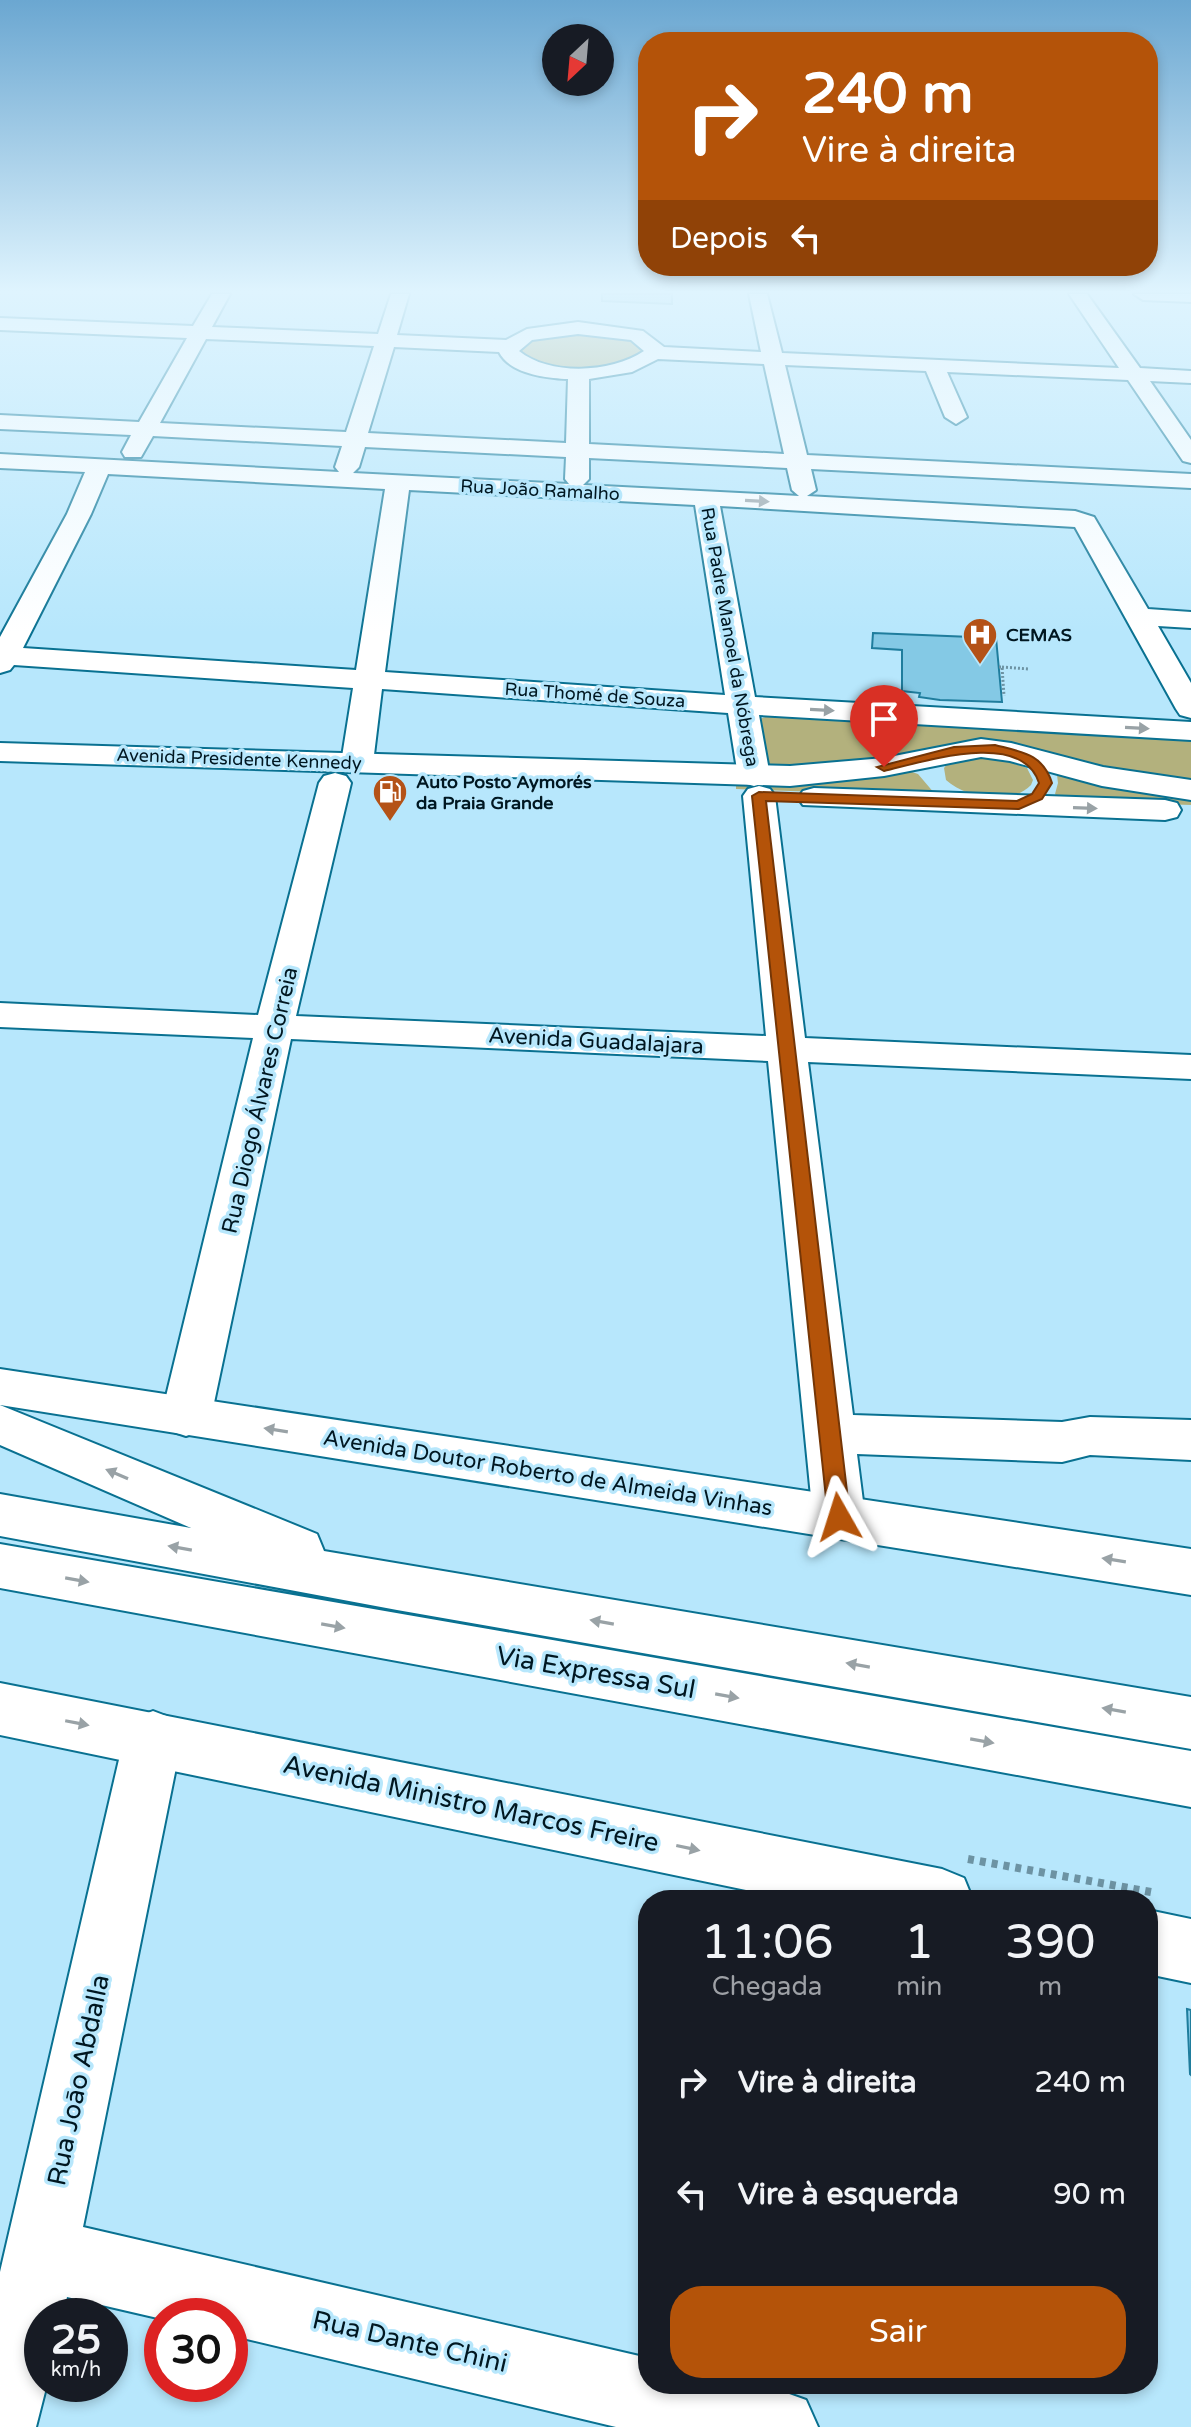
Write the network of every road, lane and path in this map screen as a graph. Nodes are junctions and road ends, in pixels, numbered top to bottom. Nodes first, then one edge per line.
1 (158, 407) edge
2 (365, 407) edge
3 (578, 407) edge
4 (785, 407) edge
5 (952, 407) edge
6 (1157, 407) edge
7 (956, 417) dead end
8 (0, 422) edge
9 (146, 429) junction
10 (355, 440) junction
11 (577, 451) junction
12 (1191, 456) edge
13 (0, 461) edge
14 (797, 461) junction
15 (111, 467) junction
16 (343, 479) junction
17 (1191, 481) edge
18 (398, 482) junction
19 (576, 492) junction
20 (706, 498) junction
21 (807, 503) junction
22 (1139, 617) junction
23 (1191, 620) edge
24 (1, 658) edge
25 (1002, 667) dead end
26 (1029, 669) dead end
27 (369, 680) junction
28 (744, 705) junction
29 (1191, 709) edge
30 (1191, 731) edge
31 (0, 752) edge
32 (939, 755) junction
33 (1028, 757) junction
34 (0, 771) edge
35 (346, 773) junction
36 (757, 786) junction
37 (1191, 790) edge
38 (973, 804) junction
39 (1019, 805) junction
40 (1191, 811) edge
41 (0, 1015) edge
42 (275, 1025) junction
43 (787, 1048) junction
44 (1191, 1067) edge
45 (0, 1387) edge
46 (186, 1417) junction
47 (0, 1424) edge
48 (830, 1434) junction
49 (1191, 1440) edge
50 (0, 1515) edge
51 (839, 1517) junction
52 (0, 1566) edge
53 (1191, 1572) edge
54 (397, 1587) junction
55 (0, 1709) edge
56 (1191, 1723) edge
57 (153, 1738) junction
58 (1191, 1779) edge
59 (893, 1890) edge
60 (1158, 1944) edge
61 (1191, 1951) edge
62 (41, 2254) junction
63 (638, 2394) edge
64 (638, 2394) edge
65 (0, 2420) edge
66 (779, 2427) edge

1 - 9 main road
2 - 10 main road
3 - 11 main road
4 - 14 main road
5 - 7 main road
6 - 12 main road
8 - 9 main road
9 - 10 main road
9 - 15 main road
10 - 11 main road
10 - 16 main road
11 - 14 main road
11 - 19 main road
13 - 15 main road, Rua João Ramalho
14 - 17 main road
14 - 21 main road
15 - 16 main road, Rua João Ramalho
15 - 24 main road
16 - 18 main road, Rua João Ramalho
18 - 19 main road, Rua João Ramalho
18 - 27 main road, Rua Diogo Álvares Correia
19 - 20 main road, Rua João Ramalho
20 -> 21 main road, Rua João Ramalho
20 - 28 main road, Rua Padre Manoel da Nóbrega
21 - 22 main road, Rua João Ramalho
22 - 23 main road
22 - 29 main road
24 - 27 main road, Rua Thomé de Souza
25 - 26 path
27 - 28 main road, Rua Thomé de Souza
27 - 35 main road, Rua Diogo Álvares Correia
28 -> 30 main road, Rua Thomé de Souza
28 - 36 main road, Rua Padre Manoel da Nóbrega
31 - 35 main road, Avenida Presidente Kennedy
32 - 33 main road, Avenida Presidente Kennedy
32 - 36 main road, Avenida Presidente Kennedy
32 - 38 main road
33 - 37 main road, Avenida Presidente Kennedy
33 - 39 main road
34 - 35 main road, Avenida Presidente Kennedy
35 - 36 main road, Avenida Presidente Kennedy
35 - 42 main road, Rua Diogo Álvares Correia
36 - 38 main road, Avenida Presidente Kennedy
36 - 43 main road, Rua Padre Manoel da Nóbrega
38 - 39 main road, Avenida Presidente Kennedy
39 -> 40 main road, Avenida Presidente Kennedy
41 - 42 main road, Avenida Guadalajara
42 - 43 main road, Avenida Guadalajara
42 - 46 main road, Rua Diogo Álvares Correia
43 - 44 main road, Avenida Guadalajara
43 - 48 main road, Rua Padre Manoel da Nóbrega
45 - 46 main road, Avenida Doutor Roberto de Almeida Vinhas
51 -> 46 main road, Avenida Doutor Roberto de Almeida Vinhas
54 -> 47 main road
48 - 49 main road
48 - 51 main road, Rua Padre Manoel da Nóbrega
54 -> 50 main road
53 -> 51 main road, Avenida Doutor Roberto de Almeida Vinhas
52 -> 58 main road, Via Expressa Sul
56 -> 54 main road
55 -> 57 main road, Avenida Ministro Marcos Freire
57 -> 59 main road, Avenida Ministro Marcos Freire
57 - 62 main road, Rua Joāo Abdalla
60 - 61 main road
62 - 64 main road, Rua Dante Chini
62 - 65 main road, Rua Joāo Abdalla
63 - 66 main road, Rua Dante Chini

